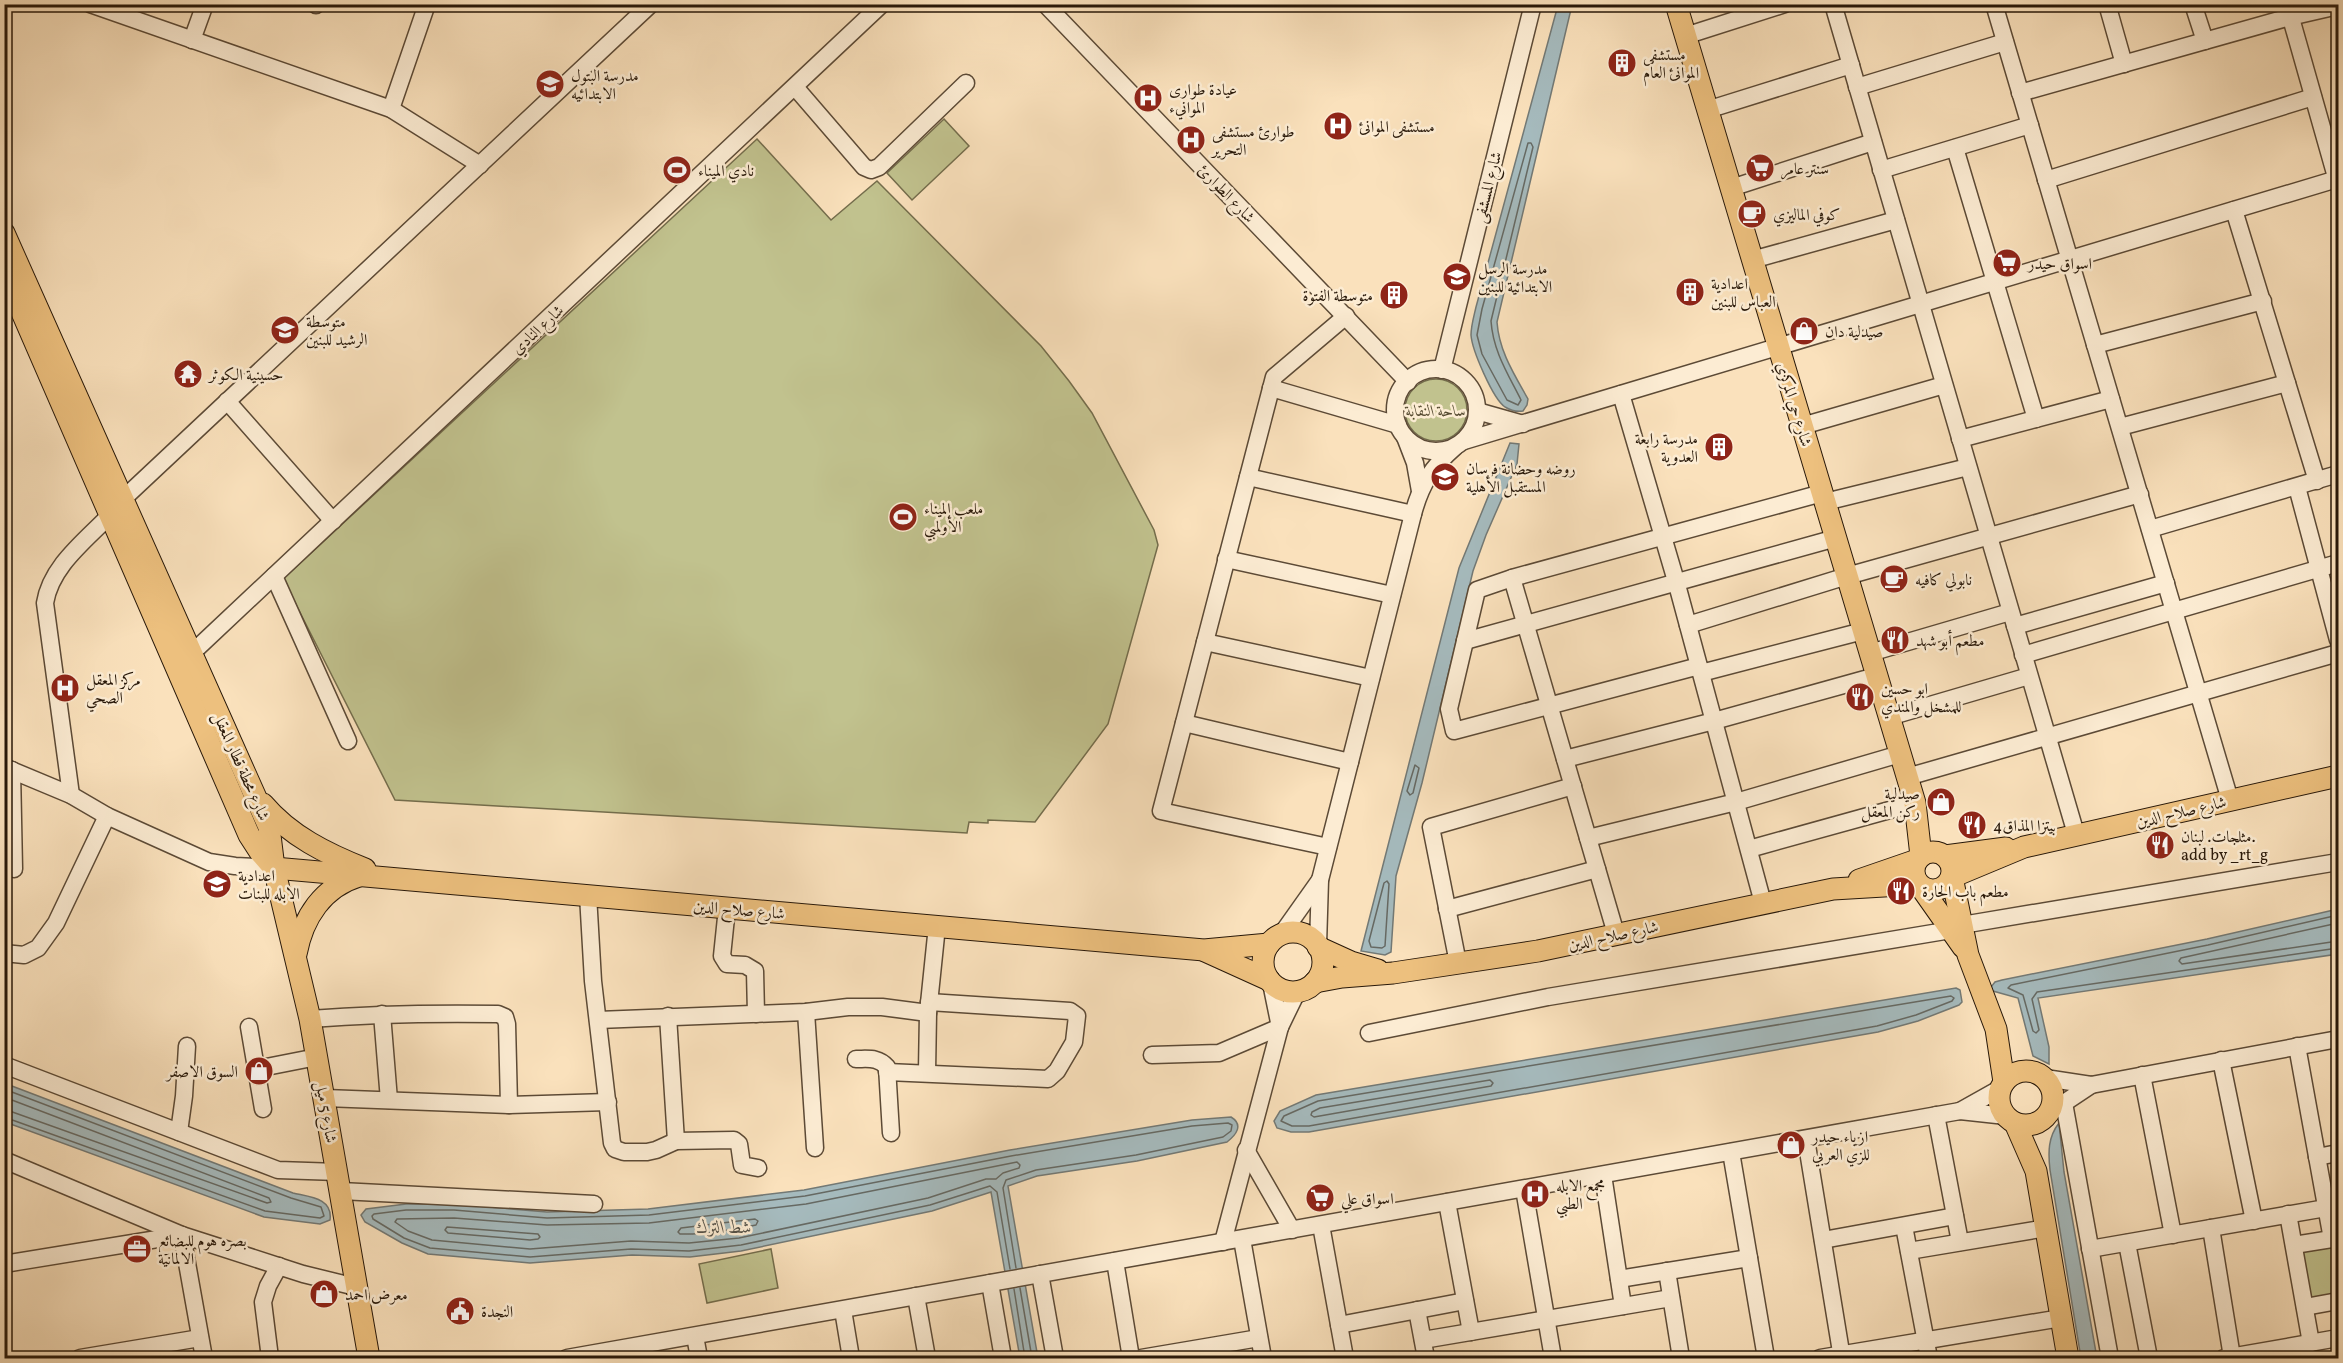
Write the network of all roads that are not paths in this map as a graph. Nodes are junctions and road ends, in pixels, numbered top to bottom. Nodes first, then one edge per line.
1 (205, 4) edge
2 (427, 4) edge
3 (651, 4) edge
4 (882, 4) edge
5 (1045, 4) edge
6 (1533, 4) edge
7 (1676, 4) edge
8 (1785, 4) edge
9 (1833, 4) edge
10 (1994, 4) edge
11 (2107, 4) edge
12 (2193, 4) edge
13 (96, 6) edge
14 (2338, 6) edge
15 (1757, 9) edge
16 (2289, 11) edge
17 (1685, 36) junction
18 (192, 40) junction
19 (2205, 41) junction
20 (2005, 42) junction
21 (2124, 64) junction
22 (1851, 65) junction
23 (966, 83) dead end
24 (795, 87) junction
25 (1857, 87) junction
26 (2020, 93) junction
27 (2313, 97) junction
28 (391, 109) junction
29 (1707, 110) junction
30 (2030, 125) junction
31 (1873, 142) junction
32 (1955, 148) junction
33 (480, 165) junction
34 (1881, 171) junction
35 (2046, 180) junction
36 (2338, 181) edge
37 (1731, 188) junction
38 (2234, 210) junction
39 (1896, 220) junction
40 (4, 233) edge
41 (2070, 259) junction
42 (1752, 260) junction
43 (4, 271) edge
44 (1995, 282) junction
45 (2263, 301) junction
46 (1920, 304) junction
47 (1346, 316) junction
48 (2095, 345) junction
49 (1778, 347) junction
50 (1442, 370) junction
51 (1408, 382) junction
52 (2287, 383) junction
53 (1944, 385) junction
54 (1271, 388) junction
55 (1621, 394) junction
56 (2111, 399) junction
57 (227, 401) junction
58 (1477, 411) junction
59 (2036, 419) junction
60 (1524, 424) junction
61 (1802, 426) junction
62 (2120, 428) junction
63 (1402, 431) junction
64 (1960, 439) junction
65 (1459, 444) junction
66 (1968, 467) junction
67 (2338, 474) edge
68 (1248, 477) junction
69 (2317, 481) junction
70 (2297, 487) junction
71 (1420, 491) junction
72 (2140, 494) junction
73 (1823, 497) junction
74 (116, 507) junction
75 (1413, 514) junction
76 (333, 521) junction
77 (2150, 529) junction
78 (1663, 537) junction
79 (1989, 537) junction
80 (1836, 538) junction
81 (1226, 559) junction
82 (2338, 562) edge
83 (2319, 568) junction
84 (274, 576) junction
85 (1847, 576) junction
86 (1512, 578) junction
87 (1676, 581) junction
88 (2166, 583) junction
89 (1392, 595) junction
90 (2175, 611) junction
91 (2013, 619) junction
92 (1525, 623) junction
93 (1688, 625) junction
94 (1863, 631) junction
95 (2338, 640) edge
96 (1465, 641) junction
97 (1205, 642) junction
98 (192, 653) junction
99 (1870, 653) junction
100 (2338, 653) edge
101 (2023, 655) junction
102 (1700, 669) junction
103 (1876, 676) junction
104 (2029, 676) junction
105 (1371, 678) junction
106 (2199, 693) junction
107 (1549, 705) junction
108 (1889, 717) junction
109 (1714, 721) junction
110 (1184, 723) junction
111 (2047, 736) junction
112 (348, 741) dead end
113 (1900, 754) junction
114 (1565, 759) junction
115 (1350, 762) junction
116 (8, 769) edge
117 (2338, 776) edge
118 (1907, 777) junction
119 (1573, 786) junction
120 (71, 795) junction
121 (255, 795) junction
122 (2230, 800) junction
123 (1736, 802) junction
124 (1919, 814) junction
125 (107, 816) junction
126 (2076, 834) junction
127 (1588, 838) junction
128 (1328, 847) junction
129 (1749, 849) junction
130 (1930, 856) junction
131 (1975, 858) junction
132 (2338, 862) edge
133 (273, 868) junction
134 (1597, 869) junction
135 (14, 870) dead end
136 (362, 875) junction
137 (388, 877) junction
138 (1952, 877) junction
139 (1320, 880) junction
140 (1877, 880) junction
141 (1919, 885) junction
142 (588, 895) junction
143 (1763, 903) junction
144 (727, 908) junction
145 (1447, 909) junction
146 (1955, 925) junction
147 (937, 926) junction
148 (1616, 934) junction
149 (1275, 939) junction
150 (1318, 946) junction
151 (1204, 950) junction
152 (4, 953) edge
153 (296, 954) junction
154 (1458, 963) junction
155 (1393, 973) junction
156 (1270, 981) junction
157 (1306, 987) junction
158 (928, 1007) junction
159 (806, 1012) junction
160 (382, 1014) junction
161 (756, 1014) junction
162 (668, 1016) junction
163 (310, 1019) junction
164 (598, 1020) junction
165 (249, 1027) dead end
166 (1280, 1027) junction
167 (1996, 1029) junction
168 (1369, 1033) dead end
169 (2338, 1039) edge
170 (187, 1046) dead end
171 (2297, 1047) junction
172 (1152, 1055) dead end
173 (317, 1057) junction
174 (856, 1059) dead end
175 (2222, 1060) junction
176 (4, 1065) edge
177 (256, 1069) junction
178 (887, 1072) junction
179 (927, 1072) junction
180 (2037, 1074) junction
181 (2142, 1075) junction
182 (2002, 1085) junction
183 (2091, 1085) junction
184 (325, 1098) junction
185 (389, 1100) junction
186 (608, 1102) junction
187 (509, 1105) junction
188 (263, 1109) dead end
189 (1960, 1111) junction
190 (2051, 1112) junction
191 (1936, 1115) junction
192 (2011, 1119) junction
193 (179, 1132) junction
194 (891, 1133) dead end
195 (1806, 1138) junction
196 (676, 1140) junction
197 (815, 1148) dead end
198 (1246, 1150) junction
199 (1731, 1152) junction
200 (2338, 1153) edge
201 (2317, 1157) junction
202 (4, 1160) edge
203 (758, 1168) dead end
204 (2036, 1171) junction
205 (1603, 1174) junction
206 (339, 1182) junction
207 (1524, 1189) junction
208 (1447, 1202) junction
209 (594, 1204) dead end
210 (2326, 1208) junction
211 (2288, 1214) junction
212 (1955, 1216) junction
213 (2253, 1221) junction
214 (1321, 1224) junction
215 (1904, 1226) junction
216 (2046, 1228) junction
217 (2211, 1228) junction
218 (1292, 1230) junction
219 (182, 1234) junction
220 (2173, 1235) junction
221 (2335, 1238) edge
222 (1242, 1239) junction
223 (1823, 1240) junction
224 (1223, 1242) junction
225 (1960, 1242) junction
226 (2127, 1243) junction
227 (2294, 1245) junction
228 (2090, 1249) junction
229 (1909, 1251) junction
230 (1749, 1258) junction
231 (1115, 1261) junction
232 (4, 1264) edge
233 (279, 1266) junction
234 (1667, 1271) junction
235 (1040, 1274) junction
236 (1619, 1279) junction
237 (990, 1283) junction
238 (356, 1287) junction
239 (916, 1296) junction
240 (1671, 1298) junction
241 (1465, 1301) junction
242 (2338, 1301) edge
243 (1623, 1306) junction
244 (2305, 1306) junction
245 (843, 1310) junction
246 (1418, 1310) junction
247 (2061, 1318) junction
248 (1546, 1319) junction
249 (1339, 1324) junction
250 (1471, 1332) junction
251 (694, 1336) junction
252 (200, 1338) junction
253 (1259, 1338) junction
254 (2338, 1338) edge
255 (1423, 1340) junction
256 (1926, 1341) junction
257 (2311, 1343) junction
258 (622, 1354) edge
259 (2272, 1354) edge
260 (1179, 1355) edge
261 (1842, 1357) edge
262 (2228, 1358) edge
263 (80, 1359) edge
264 (204, 1359) edge
265 (270, 1359) edge
266 (369, 1359) edge
267 (567, 1359) edge
268 (699, 1359) edge
269 (851, 1359) edge
270 (927, 1359) edge
271 (1003, 1359) edge
272 (1055, 1359) edge
273 (1131, 1359) edge
274 (1141, 1359) edge
275 (1263, 1359) edge
276 (1345, 1359) edge
277 (1426, 1359) edge
278 (1553, 1359) edge
279 (1681, 1359) edge
280 (1766, 1359) edge
281 (1820, 1359) edge
282 (1929, 1359) edge
283 (2068, 1359) edge
284 (2110, 1359) edge
285 (2149, 1359) edge

1 - 18 street
2 - 28 street
3 - 33 street
4 - 24 street, شارع النادي
5 - 47 street, شارع الطوارئ
6 - 50 street, شارع المسشفى
7 - 17 main road, شارع حي المركزي
8 - 15 street
9 - 22 street
10 - 20 street
11 - 21 street
12 - 19 street
13 - 18 street
14 - 16 street
15 - 17 street
16 - 19 street
16 - 27 street
17 - 29 main road, شارع حي المركزي
18 - 28 street
19 - 21 street
20 - 25 street
20 - 26 street
21 - 26 street
22 - 25 street
22 - 29 street
23 - 24 street
24 - 76 street, شارع النادي
25 - 31 street
26 - 30 street
27 - 35 street
27 - 36 street
28 - 33 street
29 - 37 main road, شارع حي المركزي
30 - 32 street
30 - 35 street
31 - 34 street
31 - 37 street
32 - 34 street
32 - 44 street
33 - 57 street
34 - 39 street
35 - 41 street
36 - 38 street
37 - 42 main road, شارع حي المركزي
38 - 41 street
38 - 45 street
39 - 42 street
39 - 46 street
40 - 74 main road, شارع محطة قطار المعقل
41 - 44 street
41 - 48 street
42 - 49 main road, شارع حي المركزي
43 - 74 main road, شارع محطة قطار المعقل
44 - 46 street
44 - 59 street
45 - 48 street
45 - 52 street
46 - 49 street
46 - 53 street
47 - 51 street, شارع الطوارئ
47 - 54 street
48 - 56 street
49 - 55 street
49 - 61 main road, شارع حي المركزي
50 - 51 street
50 - 58 street
51 - 63 street
52 - 62 street
52 - 69 street
53 - 61 street
53 - 64 street
54 - 63 street
54 - 68 street
55 - 60 street
55 - 78 street
56 - 59 street
56 - 62 street
57 - 74 street
57 - 76 street
58 - 60 street
58 - 65 street
59 - 64 street
60 - 65 street
61 - 73 main road, شارع حي المركزي
62 - 72 street
63 - 65 street
63 - 71 street
64 - 66 street
65 - 71 street
66 - 73 street
66 - 79 street
67 - 69 street
68 - 75 street
68 - 81 street
69 - 70 street
70 - 77 street
70 - 83 street
71 - 75 street
72 - 77 street
72 - 79 street
73 - 78 street
73 - 80 main road, شارع حي المركزي
74 - 98 main road, شارع محطة قطار المعقل
74 - 120 street
74 - 133 main road, شارع محطة قطار المعقل
75 - 89 street
76 - 84 street, شارع النادي
77 - 88 street
78 - 86 street
78 - 87 street
79 - 85 street
79 - 91 street
80 - 85 main road, شارع حي المركزي
80 - 87 street
81 - 89 street
81 - 97 street
82 - 83 street
83 - 90 street
83 - 95 street
84 - 98 street, شارع النادي
84 - 112 street
85 - 93 street
85 - 94 main road, شارع حي المركزي
86 - 92 street
86 - 96 street
87 - 92 street
87 - 93 street
88 - 90 street
88 - 91 street
89 - 105 street
90 - 101 street
90 - 106 street
91 - 99 street
91 - 101 street
92 - 96 street
92 - 107 street
93 - 102 street
94 - 99 main road, شارع حي المركزي
94 - 102 street
96 - 107 street
97 - 105 street
97 - 110 street
98 - 121 main road, شارع محطة قطار المعقل
99 - 103 main road, شارع حي المركزي
100 - 106 street
101 - 104 street
102 - 107 street
102 - 109 street
103 - 108 main road, شارع حي المركزي
103 - 109 street
104 - 108 street
104 - 111 street
105 - 115 street
106 - 111 street
106 - 122 street
107 - 114 street
108 - 113 main road, شارع حي المركزي
109 - 114 street
109 - 123 street
110 - 115 street
110 - 128 street
111 - 118 street
111 - 126 street
113 - 118 main road, شارع حي المركزي
113 - 123 street
114 - 119 street
115 - 128 street
116 - 120 street
116 - 135 street
117 - 122 main road, شارع صلاح الدين
118 - 124 main road, شارع حي المركزي
119 - 127 street
119 - 145 street
120 - 125 street
121 - 133 main road, شارع محطة قطار المعقل
121 - 137 main road
122 - 126 main road, شارع صلاح الدين
123 - 127 street
123 - 129 street
124 - 129 street
124 - 130 main road, شارع حي المركزي
124 - 131 main road
124 - 140 main road
125 - 133 street
125 - 152 street
126 - 131 main road, شارع صلاح الدين
127 - 134 street
128 - 139 street
129 - 143 street
130 - 131 main road, شارع صلاح الدين
130 - 138 main road
130 - 140 main road, شارع صلاح الدين
130 - 141 main road
131 - 138 main road, شارع صلاح الدين
131 - 146 main road
132 - 146 street
133 - 136 main road, شارع صلاح الدين
133 - 153 main road, شارع 5 ميل
134 - 145 street
134 - 148 street
136 - 137 main road, شارع صلاح الدين
136 - 153 main road
137 - 142 main road, شارع صلاح الدين
138 - 141 main road
138 - 146 main road
139 - 149 street
139 - 150 street
140 - 141 main road, شارع صلاح الدين
140 - 143 main road, شارع صلاح الدين
140 - 146 main road
141 - 146 main road
142 - 144 main road, شارع صلاح الدين
142 - 164 street
143 - 148 main road, شارع صلاح الدين
144 - 147 main road, شارع صلاح الدين
144 - 161 street
145 - 154 street
146 - 167 main road
146 - 168 street
147 - 151 main road, شارع صلاح الدين
147 - 158 street
148 - 154 main road, شارع صلاح الدين
149 - 150 main road
149 - 151 main road, شارع صلاح الدين
149 - 156 main road
150 - 155 main road, شارع صلاح الدين
150 - 157 main road
151 - 156 main road, شارع صلاح الدين
153 - 163 main road, شارع 5 ميل
154 - 155 main road, شارع صلاح الدين
155 - 157 main road, شارع صلاح الدين
156 - 157 main road
156 - 166 street
157 - 166 street
158 - 159 street
158 - 179 street
158 - 179 street
159 - 161 street
159 - 197 street
160 - 163 street
160 - 185 street
160 - 187 street
161 - 162 street
162 - 164 street
162 - 196 street
163 - 173 main road, شارع 5 ميل
164 - 186 street
165 - 177 street
166 - 172 street
166 - 198 street
167 - 180 main road
167 - 182 main road
169 - 171 street
170 - 193 street
171 - 175 street
171 - 201 street
173 - 177 street
173 - 184 main road, شارع 5 ميل
174 - 178 street
175 - 181 street
175 - 213 street
176 - 193 street
177 - 188 street
178 - 179 street
178 - 194 street
180 - 182 main road
180 - 183 street
180 - 190 main road
181 - 183 street
181 - 220 street
182 - 189 street
182 - 192 main road
183 - 190 street
184 - 185 street
184 - 206 main road, شارع 5 ميل
185 - 187 street
186 - 187 street
186 - 196 street
189 - 191 street
189 - 192 street
190 - 192 main road
190 - 204 main road
190 - 228 street
191 - 195 street
191 - 212 street
192 - 204 main road
193 - 206 street
195 - 199 street
195 - 223 street
196 - 203 street
198 - 218 street
198 - 224 street
199 - 205 street
199 - 230 street
200 - 201 street
201 - 210 street
202 - 219 street
204 - 216 main road
205 - 207 street
205 - 236 street
206 - 209 street
206 - 238 main road, شارع 5 ميل
207 - 208 street
207 - 248 street
208 - 214 street
208 - 241 street
210 - 211 street
210 - 221 street
211 - 213 street
211 - 227 street
212 - 215 street
212 - 225 street
213 - 217 street
214 - 218 street
214 - 249 street
215 - 223 street
215 - 229 street
216 - 225 street
216 - 247 main road
217 - 220 street
217 - 262 street
218 - 222 street
219 - 232 street
219 - 233 street
219 - 252 street
220 - 226 street
221 - 227 street
222 - 224 street
222 - 253 street
223 - 261 street
224 - 231 street
225 - 229 street
226 - 228 street
226 - 285 street
227 - 244 street
228 - 284 street
229 - 256 street
230 - 234 street
230 - 280 street
231 - 235 street
231 - 273 street
233 - 238 street
233 - 265 street
234 - 236 street
234 - 240 street
235 - 237 street
235 - 272 street
236 - 243 street
237 - 239 street
237 - 271 street
238 - 266 main road, شارع 5 ميل
239 - 245 street
239 - 270 street
240 - 243 street
240 - 279 street
241 - 246 street
241 - 250 street
242 - 244 street
243 - 248 street
244 - 257 street
245 - 251 street
245 - 269 street
246 - 249 street
246 - 255 street
247 - 256 street
247 - 283 main road
248 - 250 street
248 - 278 street
249 - 276 street
250 - 255 street
251 - 258 street
251 - 268 street
252 - 263 street
252 - 264 street
253 - 260 street
253 - 275 street
254 - 257 street
255 - 277 street
256 - 261 street
256 - 282 street
257 - 259 street
258 - 267 street
259 - 262 street
260 - 274 street
261 - 281 street

